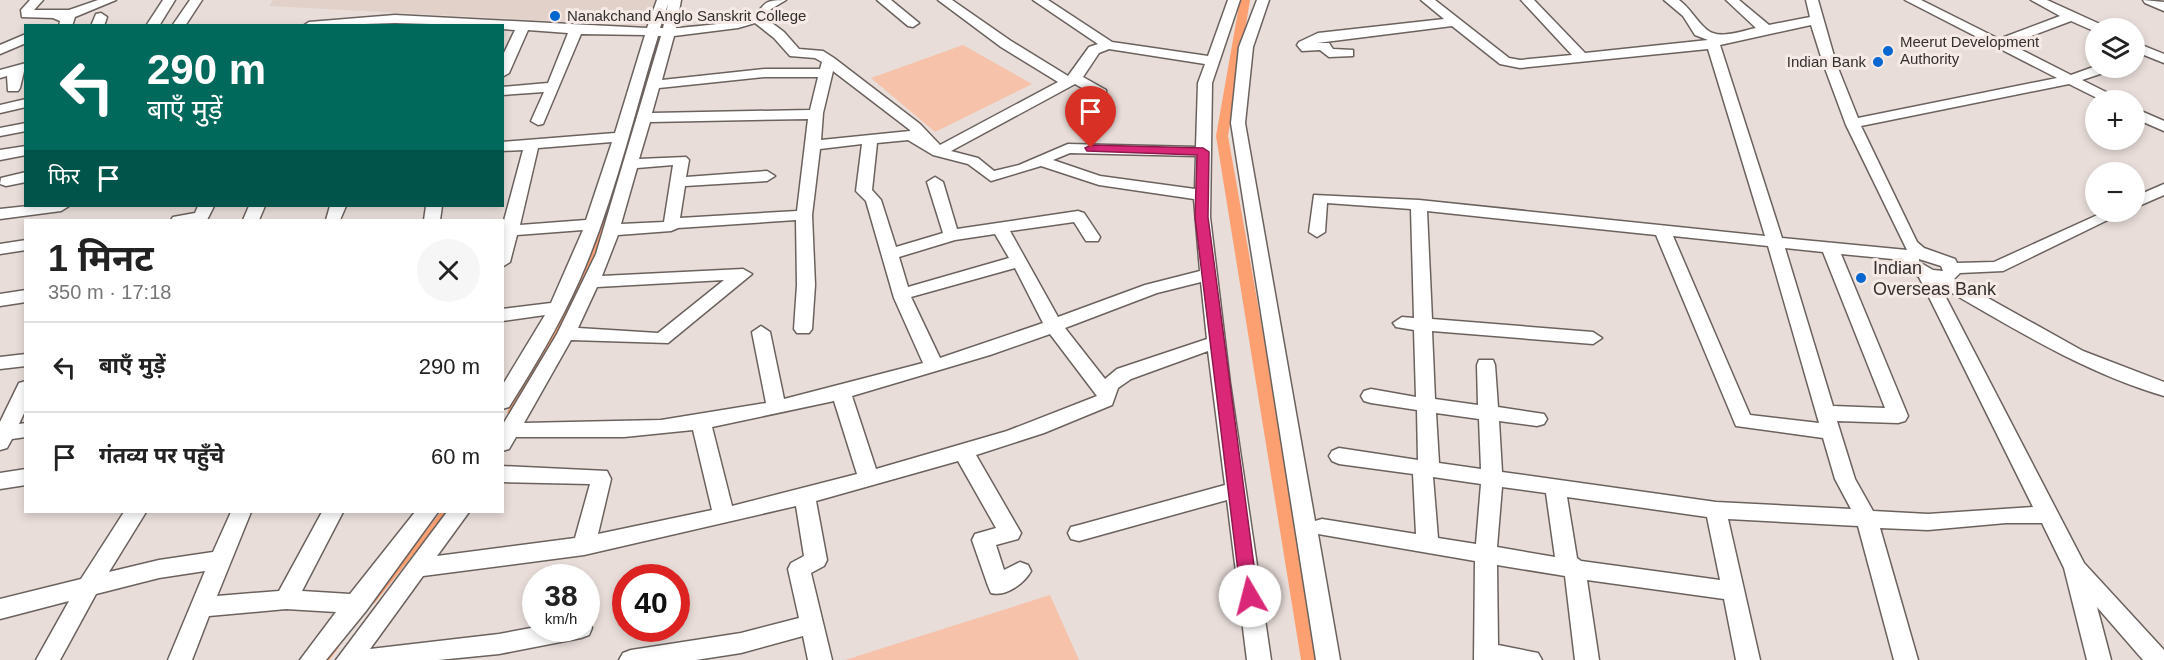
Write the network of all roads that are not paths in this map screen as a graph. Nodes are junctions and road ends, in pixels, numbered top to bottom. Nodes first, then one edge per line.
1 (37, 0) edge
2 (110, 0) edge
3 (169, 0) edge
4 (196, 0) edge
5 (663, 0) edge
6 (675, 0) edge
7 (780, 0) edge
8 (883, 0) edge
9 (944, 0) edge
10 (1039, 0) edge
11 (1234, 0) edge
12 (1263, 0) edge
13 (1427, 0) edge
14 (1527, 0) edge
15 (1670, 0) edge
16 (1732, 0) edge
17 (1812, 0) edge
18 (1911, 0) edge
19 (2037, 0) edge
20 (2149, 0) edge
21 (2164, 7) edge
22 (2071, 16) junction
23 (757, 18) junction
24 (67, 20) edge
25 (1816, 20) junction
26 (1455, 22) junction
27 (2085, 22) edge
28 (434, 23) edge
29 (913, 23) dead end
30 (153, 24) edge
31 (179, 24) edge
32 (334, 24) edge
33 (464, 24) edge
34 (504, 25) edge
35 (523, 26) junction
36 (1765, 29) junction
37 (576, 30) junction
38 (661, 33) junction
39 (24, 39) edge
40 (1716, 42) junction
41 (1998, 44) junction
42 (1108, 45) junction
43 (0, 50) edge
44 (1348, 53) dead end
45 (2145, 53) edge
46 (1582, 58) junction
47 (2164, 59) edge
48 (1213, 61) junction
49 (828, 67) junction
50 (20, 68) edge
51 (504, 69) edge
52 (0, 74) edge
53 (2085, 75) edge
54 (1071, 80) junction
55 (2069, 80) junction
56 (653, 85) junction
57 (551, 87) junction
58 (13, 88) dead end
59 (2090, 90) edge
60 (504, 91) edge
61 (1101, 93) dead end
62 (24, 103) edge
63 (0, 109) edge
64 (816, 114) junction
65 (644, 118) junction
66 (2145, 118) edge
67 (538, 120) dead end
68 (1853, 123) junction
69 (24, 127) edge
70 (2164, 127) edge
71 (0, 132) edge
72 (621, 136) junction
73 (870, 139) junction
74 (532, 143) junction
75 (813, 145) junction
76 (504, 147) edge
77 (24, 150) edge
78 (938, 152) junction
79 (1203, 152) junction
80 (0, 155) edge
81 (1042, 161) junction
82 (632, 164) junction
83 (767, 176) dead end
84 (24, 177) edge
85 (6, 181) dead end
86 (678, 182) junction
87 (935, 182) dead end
88 (2164, 189) edge
89 (1202, 195) junction
90 (2145, 198) edge
91 (1419, 205) junction
92 (53, 207) edge
93 (0, 214) edge
94 (203, 214) edge
95 (804, 215) junction
96 (183, 219) edge
97 (2094, 222) edge
98 (591, 225) junction
99 (671, 226) junction
100 (1000, 229) junction
101 (511, 230) junction
102 (612, 230) junction
103 (1663, 231) junction
104 (1317, 232) dead end
105 (953, 235) junction
106 (1092, 237) dead end
107 (1775, 242) junction
108 (24, 245) edge
109 (1830, 248) junction
110 (0, 249) edge
111 (890, 254) junction
112 (1915, 254) junction
113 (504, 255) edge
114 (1019, 261) junction
115 (1938, 273) junction
116 (1208, 275) junction
117 (591, 282) junction
118 (902, 294) junction
119 (24, 296) edge
120 (0, 300) edge
121 (556, 308) junction
122 (504, 315) edge
123 (1402, 323) dead end
124 (1421, 324) junction
125 (1054, 327) junction
126 (803, 329) dead end
127 (761, 333) dead end
128 (566, 334) junction
129 (1593, 338) dead end
130 (1216, 342) junction
131 (24, 360) edge
132 (0, 363) edge
133 (934, 366) junction
134 (1486, 366) dead end
135 (508, 385) edge
136 (2164, 389) edge
137 (841, 391) junction
138 (24, 392) edge
139 (1106, 393) junction
140 (1371, 396) dead end
141 (1426, 405) junction
142 (776, 407) junction
143 (1488, 413) junction
144 (1825, 413) junction
145 (1537, 419) dead end
146 (701, 421) junction
147 (24, 431) edge
148 (1831, 432) junction
149 (1, 437) edge
150 (506, 437) edge
151 (963, 451) junction
152 (1338, 456) dead end
153 (1426, 468) junction
154 (504, 474) edge
155 (24, 477) edge
156 (1492, 478) junction
157 (869, 479) junction
158 (0, 481) edge
159 (1555, 487) junction
160 (1235, 490) junction
161 (804, 495) junction
162 (1716, 510) junction
163 (134, 513) edge
164 (241, 513) edge
165 (331, 513) edge
166 (426, 513) edge
167 (457, 513) edge
168 (2048, 515) junction
169 (724, 516) junction
170 (1867, 519) junction
171 (1322, 526) dead end
172 (1079, 533) dead end
173 (1428, 544) junction
174 (584, 546) junction
175 (1486, 554) junction
176 (220, 560) junction
177 (416, 568) junction
178 (2075, 568) junction
179 (1575, 569) junction
180 (1020, 571) dead end
181 (88, 587) junction
182 (1733, 591) junction
183 (286, 600) junction
184 (358, 604) junction
185 (201, 607) junction
186 (0, 609) edge
187 (812, 624) junction
188 (522, 640) edge
189 (1486, 657) edge
190 (48, 660) edge
191 (180, 660) edge
192 (312, 660) edge
193 (348, 660) edge
194 (363, 660) edge
195 (631, 660) edge
196 (820, 660) edge
197 (1259, 660) edge
198 (1328, 660) edge
199 (1530, 660) edge
200 (1587, 660) edge
201 (1748, 660) edge
202 (1906, 660) edge
203 (2098, 660) edge
204 (2158, 660) edge

1 - 24 street
2 - 24 street
3 - 30 street
4 - 31 street
5 - 38 street
6 - 38 street
7 - 23 street
8 - 29 street
9 - 54 street
10 - 42 street
11 - 48 street
12 - 198 street
13 - 26 street
14 - 46 street
15 - 40 street
16 - 36 street
17 - 25 street
18 - 41 street
19 - 22 street
20 - 21 street
22 - 27 street
22 - 41 street
23 - 38 street
23 - 49 street
25 - 36 street
25 - 68 street
26 - 44 street
26 - 46 street
28 - 32 street
28 - 33 street
34 - 35 street
35 - 37 street
35 - 51 street
36 - 40 street
37 - 38 street
37 - 57 street
38 - 56 street
38 - 72 street
39 - 43 street
40 - 46 street
40 - 107 street
41 - 55 street
42 - 48 street
42 - 54 street
45 - 47 street
48 - 79 street
49 - 56 street
49 - 64 street
49 - 78 street
50 - 52 street
50 - 58 street
53 - 55 street
54 - 61 street
54 - 78 street
55 - 59 street
55 - 68 street
56 - 65 street
57 - 60 street
57 - 67 street
62 - 63 street
64 - 65 street
64 - 75 street
65 - 82 street
66 - 70 street
68 - 112 street
69 - 71 street
72 - 74 street
72 - 98 street
73 - 75 street
73 - 78 street
73 - 111 street
74 - 76 street
74 - 101 street
75 - 95 street
77 - 80 street
78 - 81 street
79 - 81 street
79 - 89 street
81 - 89 street
82 - 86 street
82 - 102 street
83 - 86 street
84 - 85 street
86 - 99 street
87 - 105 street
88 - 90 street
89 - 116 street
91 - 103 street
91 - 104 street
91 - 124 street
92 - 93 street
94 - 96 street
95 - 99 street
95 - 126 street
97 - 115 street
98 - 101 street
98 - 121 street
99 - 102 street
100 - 105 street
100 - 106 street
100 - 114 street
101 - 113 street
102 - 117 street
103 - 107 street
103 - 148 street
105 - 111 street
107 - 109 street
107 - 144 street
108 - 110 street
109 - 112 street
109 - 144 street
111 - 118 street
112 - 115 street
112 - 115 street
114 - 118 street
114 - 125 street
115 - 136 street
115 - 168 street
116 - 125 street
116 - 130 street
117 - 128 street
117 - 128 street
118 - 133 street
119 - 120 street
121 - 122 street
121 - 135 street
123 - 124 street
124 - 129 street
124 - 141 street
125 - 133 street
125 - 139 street
127 - 142 street
128 - 150 street
130 - 139 street
130 - 160 street
131 - 132 street
133 - 137 street
134 - 143 street
137 - 142 street
137 - 157 street
138 - 149 street
139 - 151 street
140 - 141 street
141 - 143 street
141 - 153 street
142 - 146 street
143 - 145 street
143 - 156 street
144 - 148 street
146 - 150 street
146 - 169 street
147 - 149 street
148 - 170 street
151 - 157 street
151 - 180 street
152 - 153 street
153 - 156 street
153 - 173 street
154 - 174 street
155 - 158 street
156 - 159 street
156 - 175 street
157 - 161 street
159 - 162 street
159 - 179 street
160 - 172 street
160 - 197 street
161 - 169 street
161 - 187 street
162 - 170 street
162 - 182 street
163 - 181 street
164 - 176 street
165 - 183 street
166 - 184 street
167 - 177 street
168 - 170 street
168 - 178 street
169 - 174 street
170 - 202 street
171 - 173 street
173 - 175 street
174 - 177 street
175 - 179 street
175 - 189 street
176 - 181 street
176 - 185 street
177 - 193 street
178 - 203 street
178 - 204 street
179 - 182 street
179 - 200 street
181 - 186 street
181 - 190 street
182 - 201 street
183 - 184 street
183 - 185 street
184 - 192 street
185 - 191 street
187 - 195 street
187 - 196 street
188 - 194 street
189 - 199 street

